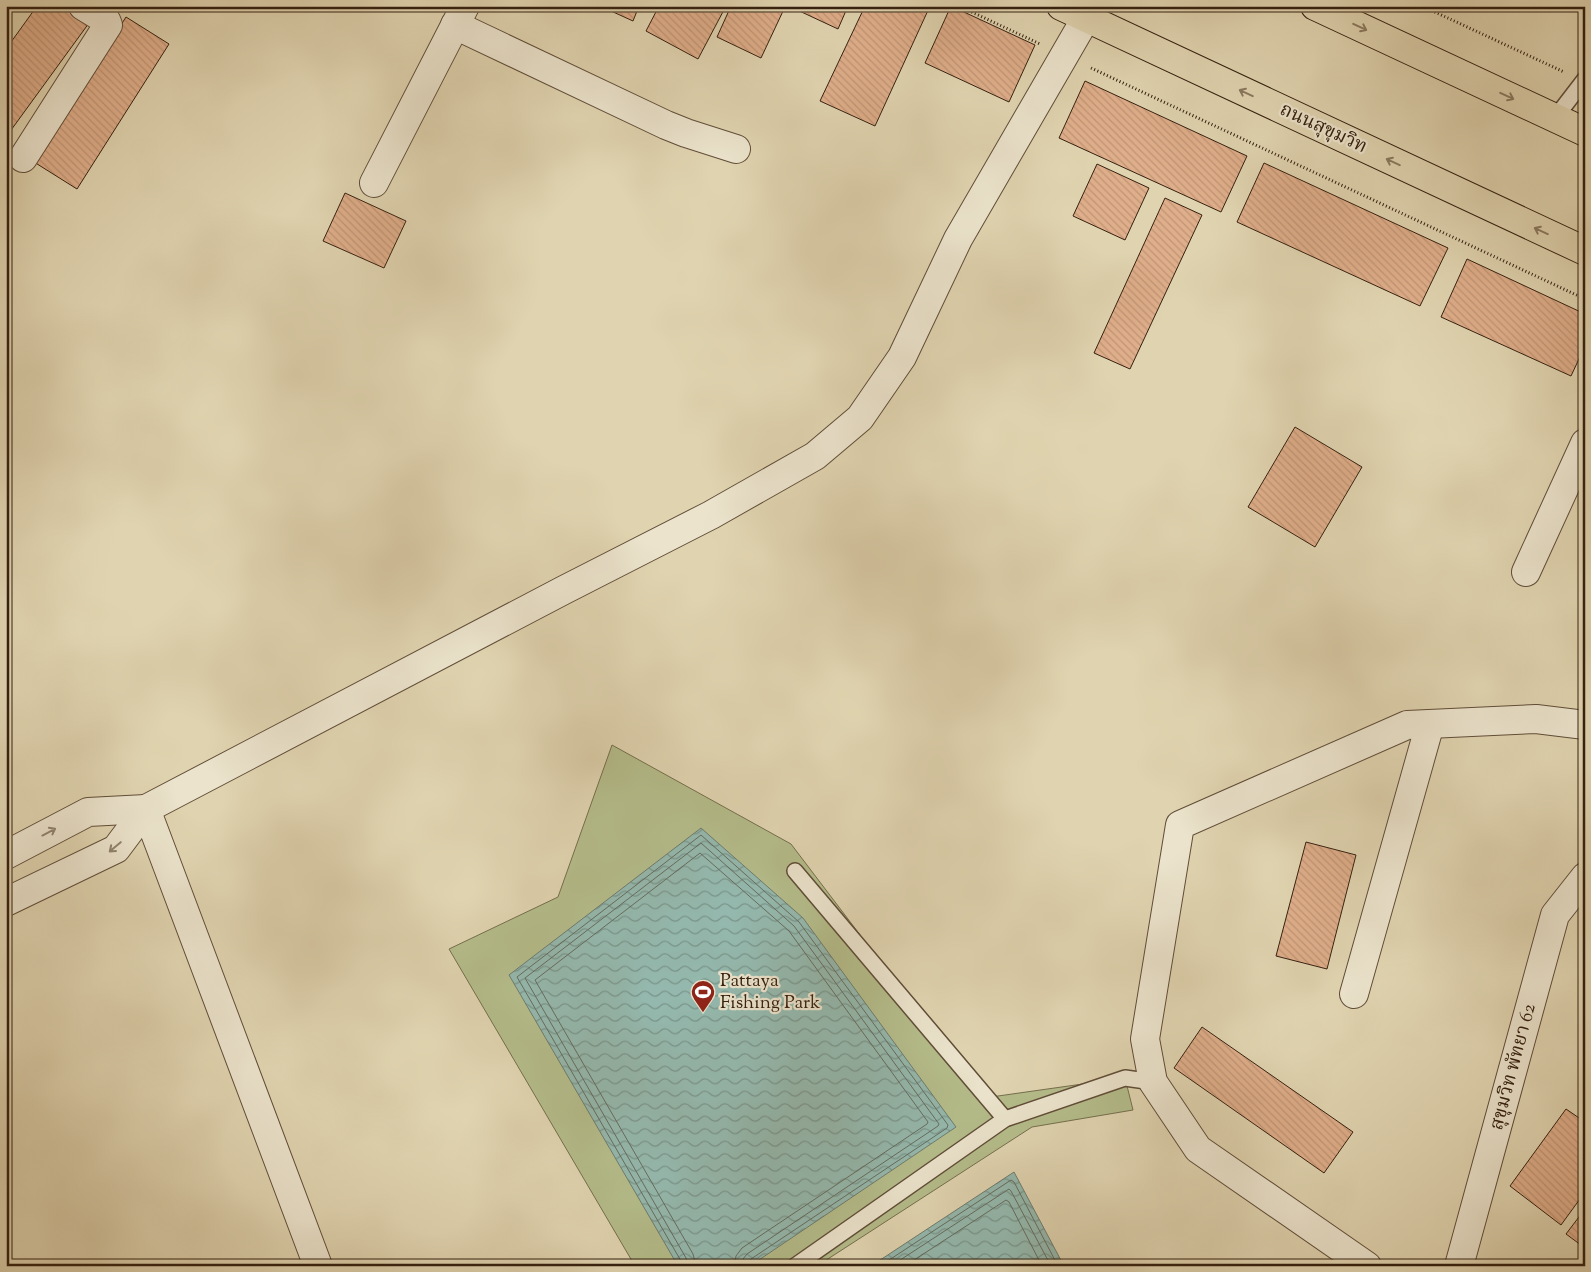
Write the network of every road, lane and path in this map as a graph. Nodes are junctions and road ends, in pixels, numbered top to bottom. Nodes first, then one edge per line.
1 (83, 6) edge
2 (959, 6) edge
3 (1061, 6) edge
4 (1422, 6) edge
5 (1321, 7) edge
6 (460, 16) edge
7 (1086, 18) junction
8 (1064, 56) junction
9 (1584, 80) edge
10 (1555, 118) junction
11 (1585, 132) edge
12 (736, 149) dead end
13 (23, 158) dead end
14 (374, 183) dead end
15 (1585, 251) edge
16 (1585, 299) edge
17 (1585, 443) edge
18 (1526, 572) dead end
19 (1430, 724) junction
20 (1585, 725) edge
21 (146, 809) junction
22 (6, 855) edge
23 (795, 871) dead end
24 (1585, 877) edge
25 (6, 902) edge
26 (1354, 994) dead end
27 (1152, 1082) junction
28 (1005, 1119) junction
29 (318, 1266) edge
30 (795, 1266) edge
31 (1367, 1266) edge
32 (1459, 1266) edge

1 - 13 street
2 - 8 path
3 - 7 highway, ถนนสุขุมวิท
4 - 9 path
5 -> 10 highway
6 - 12 street
6 - 14 street
7 - 8 street
15 -> 7 highway, ถนนสุขุมวิท
8 - 16 path
8 - 21 street
9 - 10 lane
10 - 11 highway
17 - 18 street
19 - 20 street
19 - 26 street
19 - 27 street
22 -> 21 street
21 -> 25 street
21 - 29 street
23 - 28 lane
24 - 32 street, สุขุมวิท พัทยา 62
27 - 28 lane
27 - 31 street
28 - 30 lane

